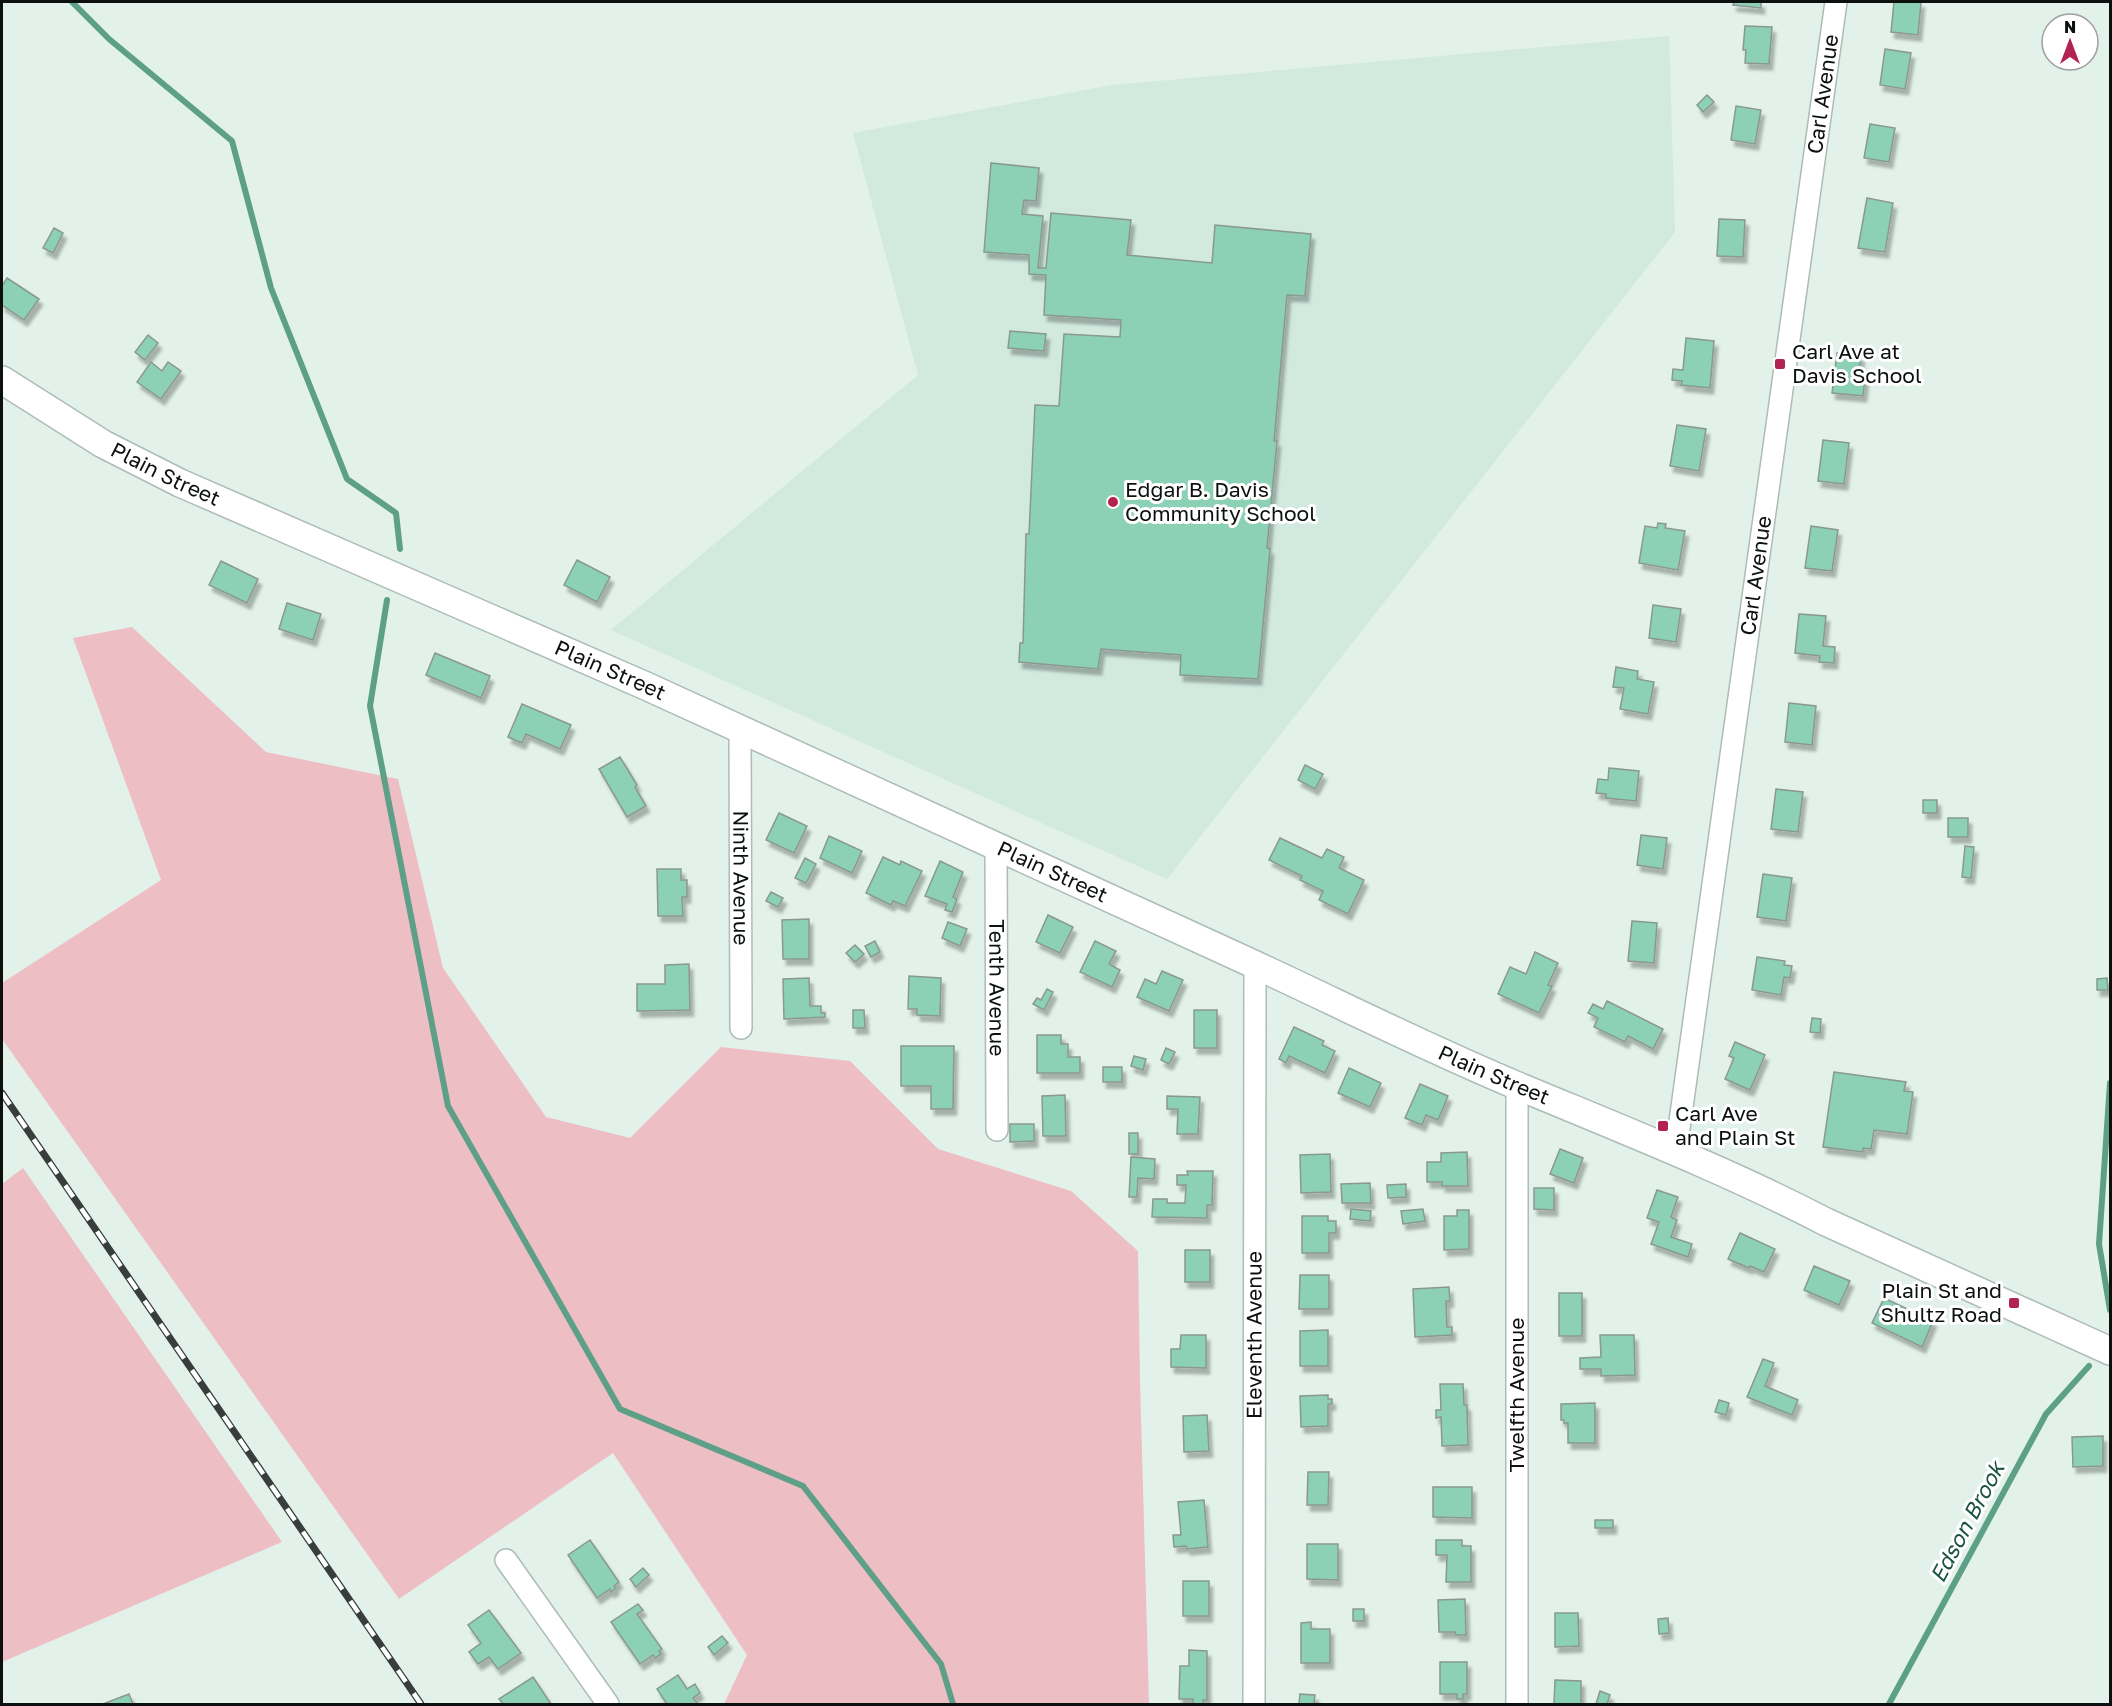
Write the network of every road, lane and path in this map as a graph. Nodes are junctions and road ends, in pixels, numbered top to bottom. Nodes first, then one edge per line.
1 (1836, 2) edge
2 (2, 380) edge
3 (740, 730) junction
4 (996, 846) junction
5 (1255, 964) junction
6 (741, 1028) dead end
7 (1517, 1086) junction
8 (997, 1130) dead end
9 (1676, 1150) junction
10 (2110, 1351) edge
11 (506, 1560) dead end
12 (608, 1704) edge
13 (1254, 1704) edge
14 (1517, 1704) edge

1 - 9 street, Carl Avenue
2 - 3 main road, Plain Street
3 - 4 main road, Plain Street
3 - 6 street, Ninth Avenue
4 - 5 main road, Plain Street
4 - 8 street, Tenth Avenue
5 - 7 main road, Plain Street
5 - 13 street, Eleventh Avenue
7 - 9 main road, Plain Street
7 - 14 street, Twelfth Avenue
9 - 10 main road, Plain Street
11 - 12 street

